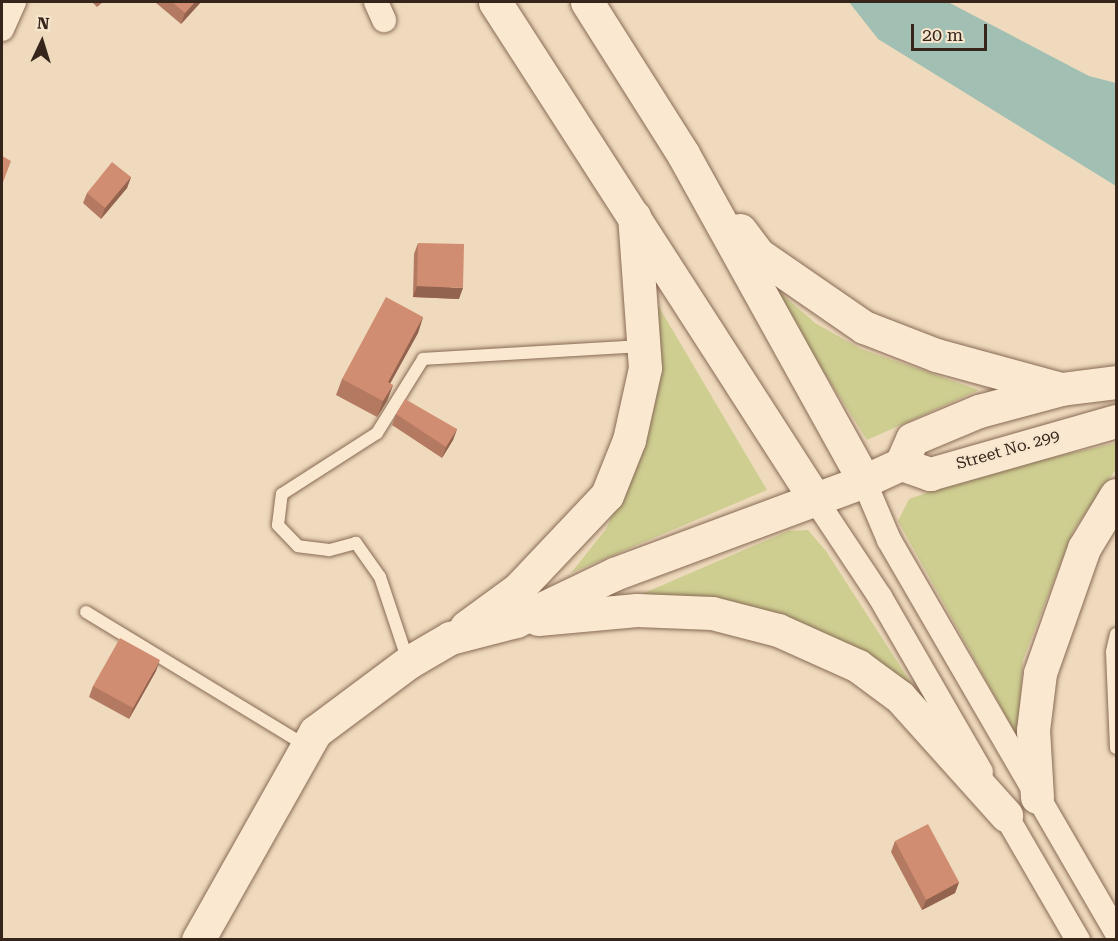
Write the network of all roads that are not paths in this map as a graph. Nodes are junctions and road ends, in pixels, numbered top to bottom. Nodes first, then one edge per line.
1 (14, 2) edge
2 (495, 2) edge
3 (586, 2) edge
4 (2, 29) edge
5 (683, 154) junction
6 (633, 210) junction
7 (644, 345) junction
8 (1116, 382) edge
9 (1061, 389) junction
10 (1116, 421) edge
11 (901, 464) junction
12 (864, 480) junction
13 (1116, 495) edge
14 (815, 500) junction
15 (86, 612) dead end
16 (516, 621) junction
17 (1116, 634) edge
18 (450, 638) junction
19 (409, 662) junction
20 (307, 746) junction
21 (1116, 748) edge
22 (1037, 797) junction
23 (1006, 815) junction
24 (1116, 932) edge
25 (198, 939) edge
26 (1078, 939) edge

1 - 4 street
2 - 6 street
3 - 5 street
5 - 9 street
5 - 12 street
6 - 7 street
6 - 14 street
7 - 18 street
7 - 19 lane
8 - 9 street
9 - 11 street
10 - 11 street, Street No. 299
11 - 12 street
12 - 14 street
12 - 22 street
13 - 22 street
14 - 16 street
14 - 23 street
15 - 20 lane
16 - 18 street
16 - 23 street
17 - 21 lane
18 - 19 street
19 - 20 street
20 - 25 street
22 - 24 street
23 - 26 street

